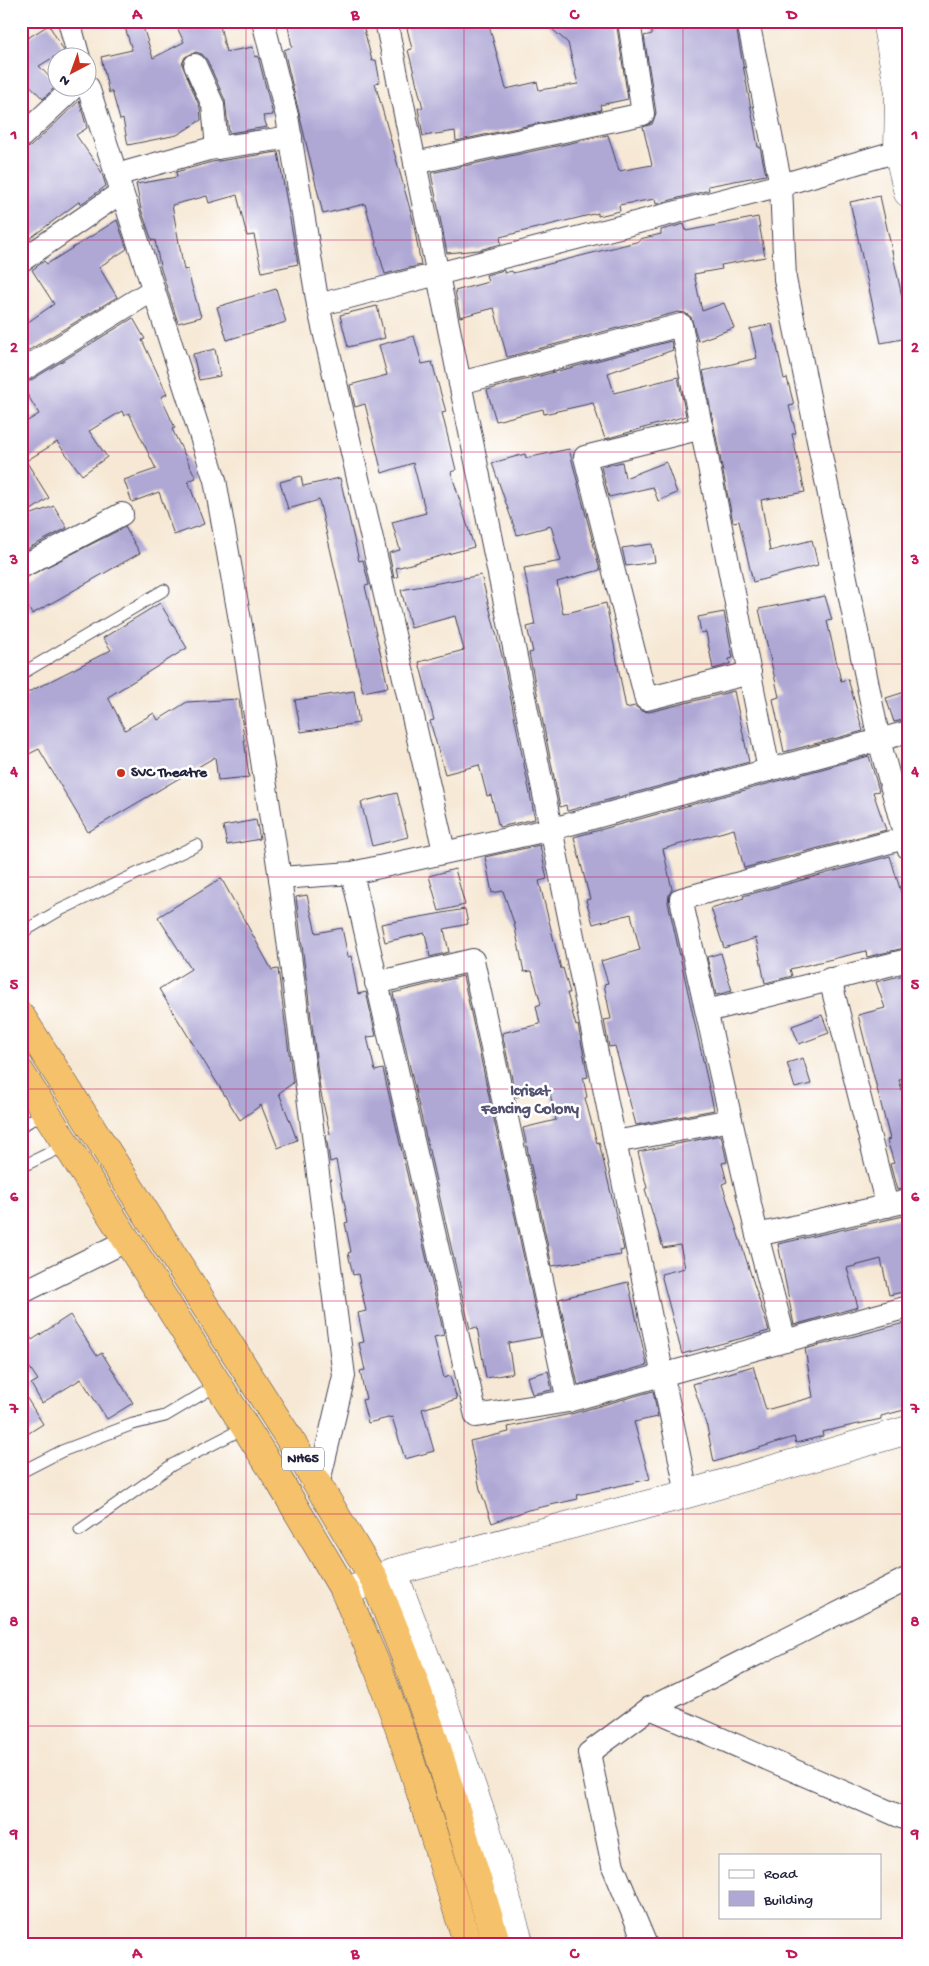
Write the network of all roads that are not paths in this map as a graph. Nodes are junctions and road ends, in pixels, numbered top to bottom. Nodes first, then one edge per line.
1 (69, 21) edge
2 (263, 21) edge
3 (386, 21) edge
4 (629, 21) edge
5 (748, 21) edge
6 (886, 21) edge
7 (76, 48) edge
8 (195, 65) dead end
9 (904, 91) edge
10 (62, 98) edge
11 (91, 98) edge
12 (21, 137) edge
13 (291, 137) junction
14 (217, 148) junction
15 (898, 151) junction
16 (415, 162) junction
17 (118, 184) junction
18 (782, 185) junction
19 (908, 193) edge
20 (21, 261) edge
21 (438, 275) junction
22 (152, 290) junction
23 (318, 305) junction
24 (21, 371) edge
25 (460, 383) junction
26 (702, 428) junction
27 (122, 514) dead end
28 (21, 567) edge
29 (164, 590) dead end
30 (750, 673) junction
31 (21, 674) edge
32 (908, 732) edge
33 (879, 740) junction
34 (769, 770) junction
35 (552, 829) junction
36 (906, 843) edge
37 (197, 844) dead end
38 (444, 851) junction
39 (352, 872) junction
40 (280, 878) junction
41 (21, 933) edge
42 (908, 960) edge
43 (830, 980) junction
44 (376, 984) junction
45 (707, 1011) junction
46 (21, 1016) edge
47 (21, 1073) edge
48 (46, 1112) junction
49 (731, 1120) junction
50 (21, 1126) edge
51 (616, 1142) junction
52 (66, 1144) junction
53 (21, 1168) edge
54 (897, 1203) edge
55 (757, 1235) junction
56 (128, 1240) junction
57 (21, 1293) edge
58 (908, 1307) edge
59 (785, 1342) junction
60 (663, 1376) junction
61 (219, 1384) junction
62 (568, 1401) junction
63 (246, 1427) junction
64 (908, 1430) edge
65 (21, 1472) edge
66 (318, 1486) junction
67 (687, 1494) junction
68 (80, 1530) dead end
69 (383, 1575) junction
70 (908, 1578) edge
71 (345, 1592) junction
72 (650, 1708) junction
73 (908, 1820) edge
74 (468, 1945) edge
75 (497, 1945) edge
76 (520, 1945) edge
77 (646, 1945) edge

1 - 7 street
2 - 13 street
3 - 16 street
4 - 16 street
5 - 18 street
6 - 9 street
8 - 14 street
9 - 15 street
10 - 12 street
11 - 17 street
13 - 14 street
13 - 23 street
14 - 17 street
15 - 18 street
15 - 19 street
16 - 21 street
17 - 20 street
17 - 22 street
18 - 21 street
18 - 33 street
21 - 23 street
21 - 25 street
22 - 24 street
22 - 40 street
23 - 38 street
25 - 26 street
25 - 35 street
26 - 30 street
26 - 30 street
27 - 28 street
29 - 31 lane
30 - 34 street
32 - 33 street
33 - 34 street
33 - 36 street
34 - 35 street
35 - 38 street
35 - 51 street
36 - 45 street
37 - 41 lane
38 - 39 street
39 - 40 street
39 - 44 street
40 - 66 street
42 - 43 street
43 - 45 street
43 - 54 street
44 - 62 street
44 - 62 street
45 - 49 street
46 - 66 highway, NH65
47 - 48 highway, NH65
48 - 50 lane
48 - 52 highway, NH65
49 - 51 street
49 - 55 street
51 - 60 street
52 - 53 lane
52 - 56 highway, NH65
54 - 55 street
55 - 59 street
56 - 57 street
56 - 61 highway, NH65
58 - 59 street
59 - 60 street
60 - 62 street
60 - 67 street
61 - 63 highway, NH65
61 - 65 lane
63 - 68 lane
63 - 71 highway, NH65
64 - 67 street
66 - 69 highway, NH65
67 - 69 street
69 - 71 street
69 - 75 highway, NH65
69 - 76 street
70 - 72 street
71 - 74 highway, NH65
72 - 73 street
72 - 77 street

